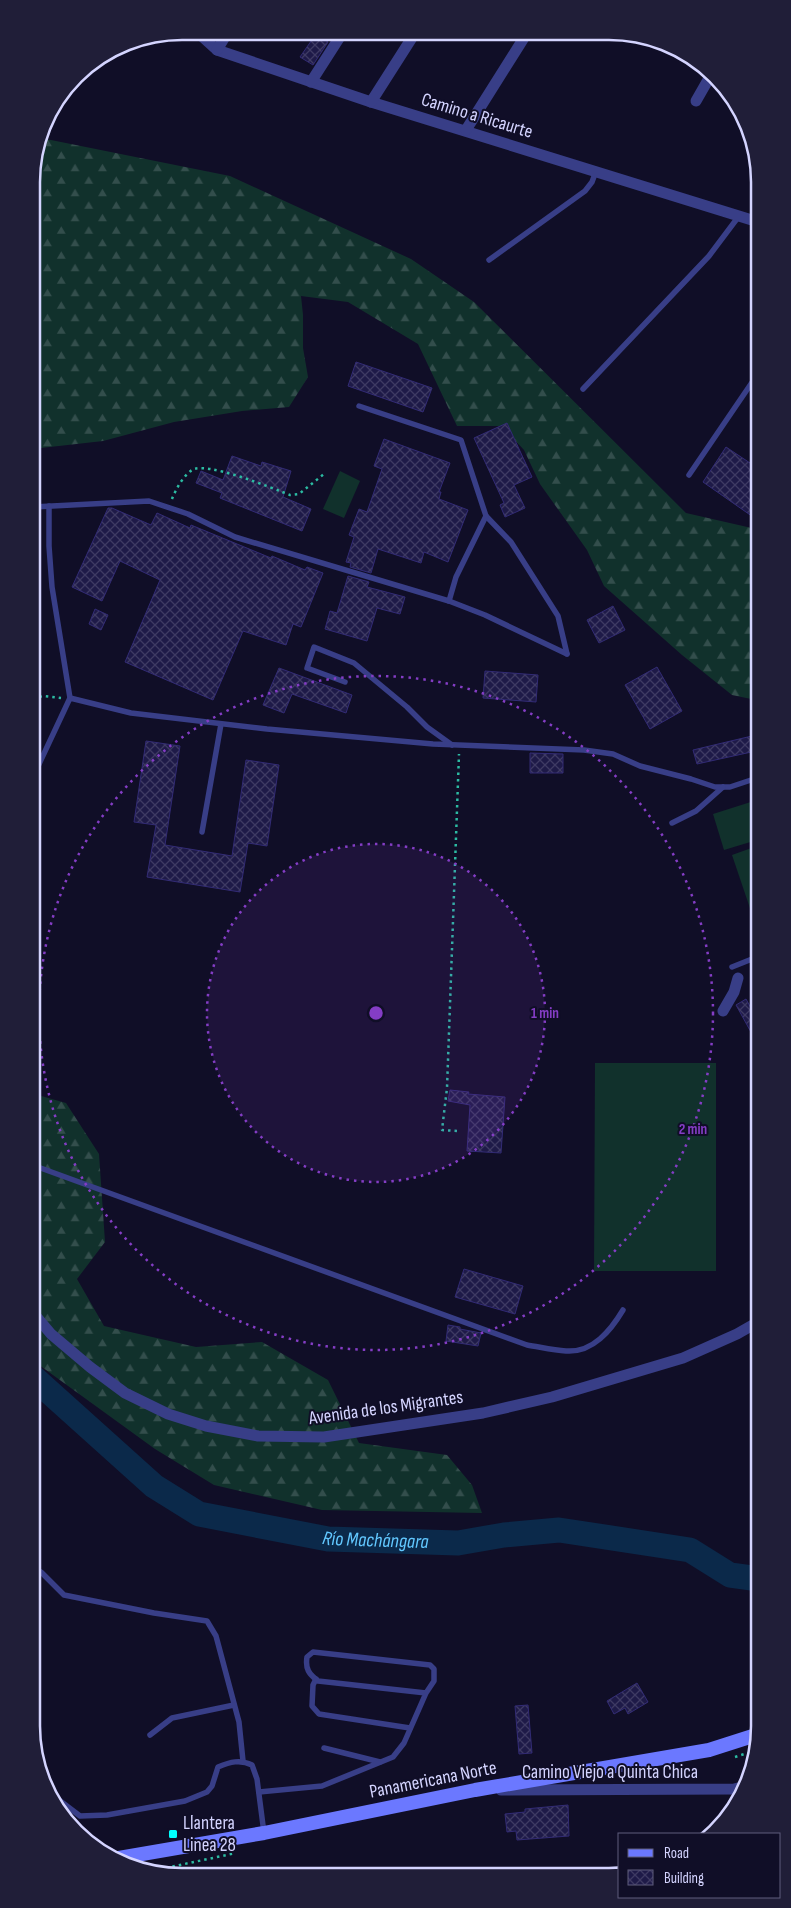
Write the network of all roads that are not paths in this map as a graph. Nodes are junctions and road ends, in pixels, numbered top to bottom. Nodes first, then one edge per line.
1 (206, 40) edge
2 (223, 40) edge
3 (339, 40) edge
4 (411, 40) edge
5 (523, 40) edge
6 (217, 50) junction
7 (708, 81) edge
8 (311, 82) junction
9 (696, 101) dead end
10 (371, 102) junction
11 (466, 130) junction
12 (596, 171) junction
13 (739, 216) junction
14 (751, 220) edge
15 (489, 260) dead end
16 (751, 384) edge
17 (583, 389) dead end
18 (359, 406) dead end
19 (689, 474) dead end
20 (40, 506) edge
21 (49, 506) junction
22 (486, 516) junction
23 (449, 601) junction
24 (345, 682) dead end
25 (70, 698) junction
26 (221, 724) junction
27 (452, 745) junction
28 (40, 762) edge
29 (751, 780) edge
30 (723, 788) junction
31 (672, 823) dead end
32 (202, 832) dead end
33 (751, 959) edge
34 (732, 967) dead end
35 (738, 978) dead end
36 (723, 1011) dead end
37 (40, 1168) edge
38 (623, 1310) dead end
39 (40, 1320) edge
40 (751, 1326) edge
41 (751, 1331) edge
42 (737, 1334) junction
43 (40, 1571) edge
44 (316, 1680) junction
45 (426, 1693) junction
46 (234, 1705) junction
47 (410, 1728) junction
48 (150, 1736) dead end
49 (751, 1737) edge
50 (324, 1748) dead end
51 (243, 1761) junction
52 (380, 1762) junction
53 (736, 1788) edge
54 (475, 1790) junction
55 (259, 1792) junction
56 (63, 1803) edge
57 (264, 1833) junction
58 (128, 1857) edge

1 - 6 street, Camino a Ricaurte
2 - 6 street
3 - 8 street
4 - 10 street
5 - 11 street
6 - 8 street, Camino a Ricaurte
7 - 9 street
8 - 10 street, Camino a Ricaurte
10 - 11 street, Camino a Ricaurte
11 - 12 street, Camino a Ricaurte
12 - 13 street, Camino a Ricaurte
12 - 15 lane
13 - 14 street, Camino a Ricaurte
13 - 17 lane
16 - 19 lane
18 - 22 lane
20 - 21 lane
21 - 23 lane
21 - 25 lane
22 - 23 lane
22 - 23 lane
24 - 27 lane
25 - 26 lane
25 - 28 lane
26 - 27 lane
26 - 32 lane
27 - 30 lane
29 - 30 lane
30 - 31 lane
33 - 34 lane
35 - 36 street
37 - 38 lane
39 - 42 street, Avenida de los Migrantes
40 - 42 street
41 - 42 street
43 - 46 lane
44 - 45 lane
44 - 45 lane
44 - 47 lane
45 - 47 lane
46 - 48 lane
46 - 51 lane
47 - 52 lane
49 - 54 main road, Panamericana Norte
50 - 52 lane
51 - 55 lane
51 - 56 lane
52 - 55 lane
53 - 54 street, Camino Viejo a Quinta Chica
54 - 57 main road, Panamericana Norte
55 - 57 lane
57 - 58 main road, Panamericana Norte

